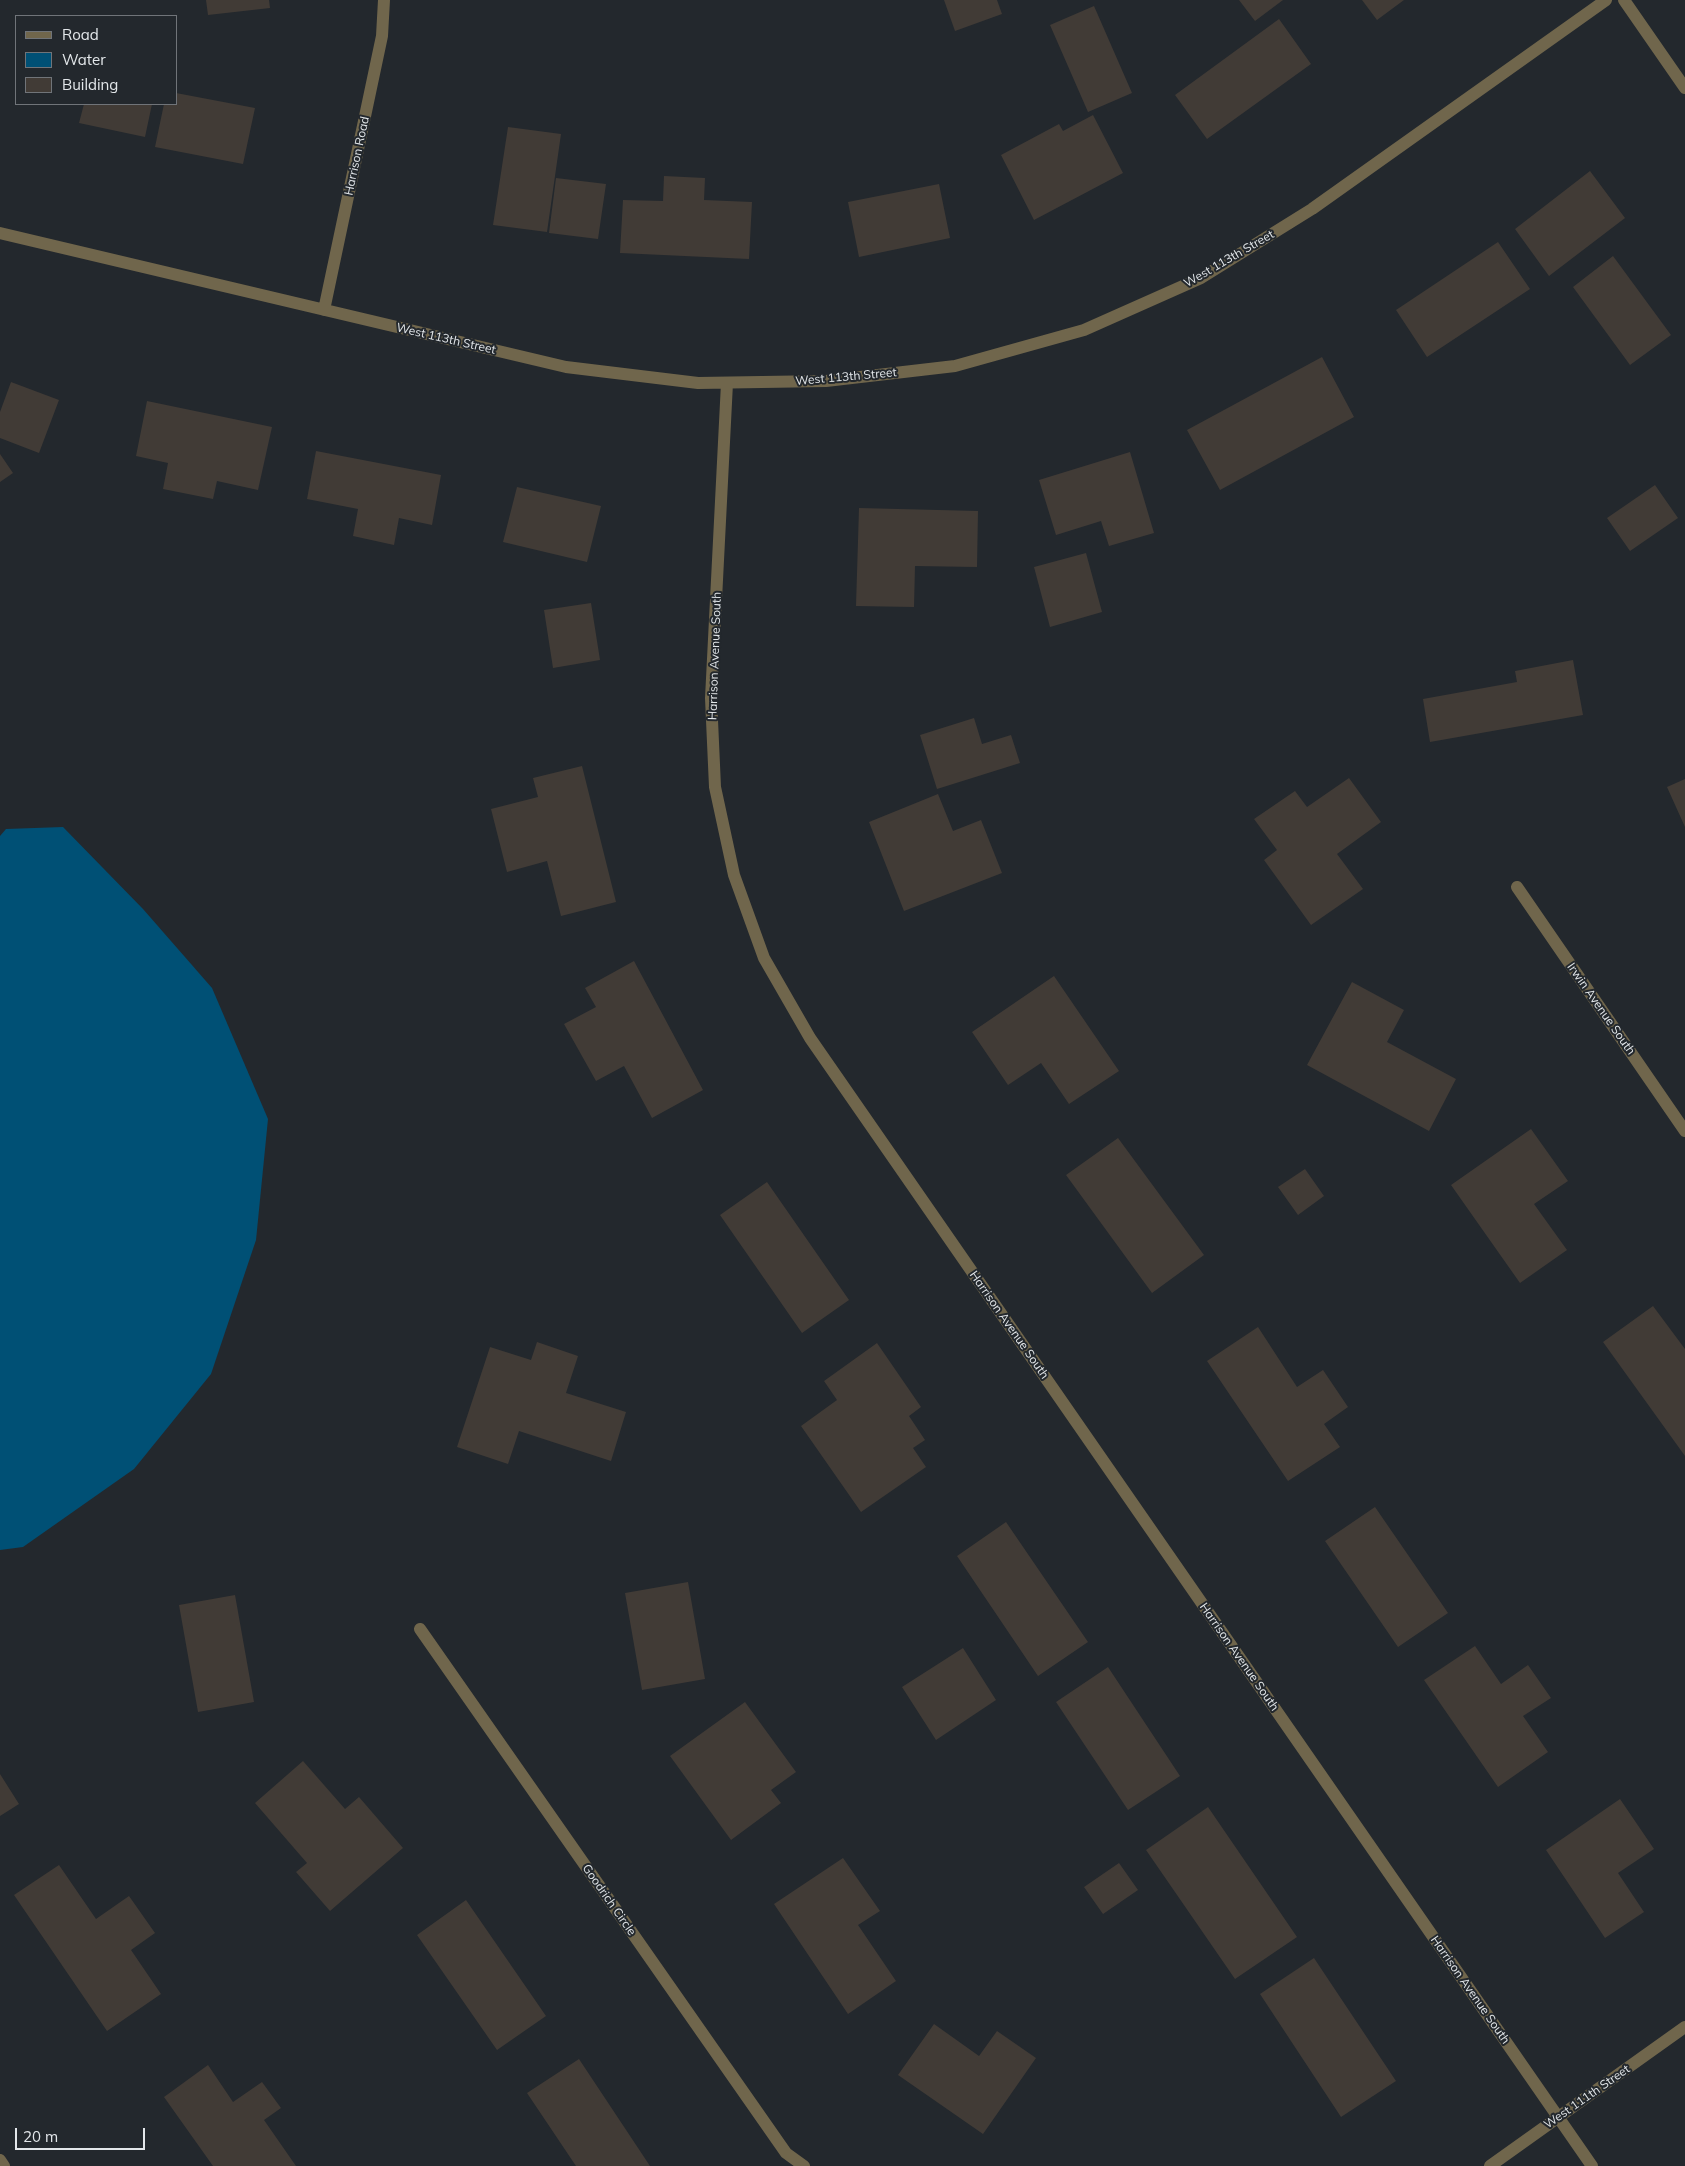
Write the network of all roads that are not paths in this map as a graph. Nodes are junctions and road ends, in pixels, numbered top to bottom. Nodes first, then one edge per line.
1 (384, 0) edge
2 (1606, 0) edge
3 (1624, 0) edge
4 (1685, 88) edge
5 (0, 233) edge
6 (324, 310) junction
7 (726, 383) junction
8 (1517, 887) dead end
9 (1685, 1131) edge
10 (420, 1629) dead end
11 (1685, 2027) edge
12 (1558, 2117) junction
13 (0, 2160) edge
14 (4, 2166) edge
15 (804, 2166) edge
16 (1490, 2166) edge
17 (1592, 2166) edge

1 - 6 street, Harrison Road
2 - 7 street, West 113th Street
3 - 4 street
5 - 6 street, West 113th Street
6 - 7 street, West 113th Street
7 - 12 street, Harrison Avenue South
8 - 9 street, Irwin Avenue South
10 - 15 street, Goodrich Circle
11 - 12 street, West 111th Street
12 - 16 street, West 111th Street
12 - 17 street, Harrison Avenue South
13 - 14 street

